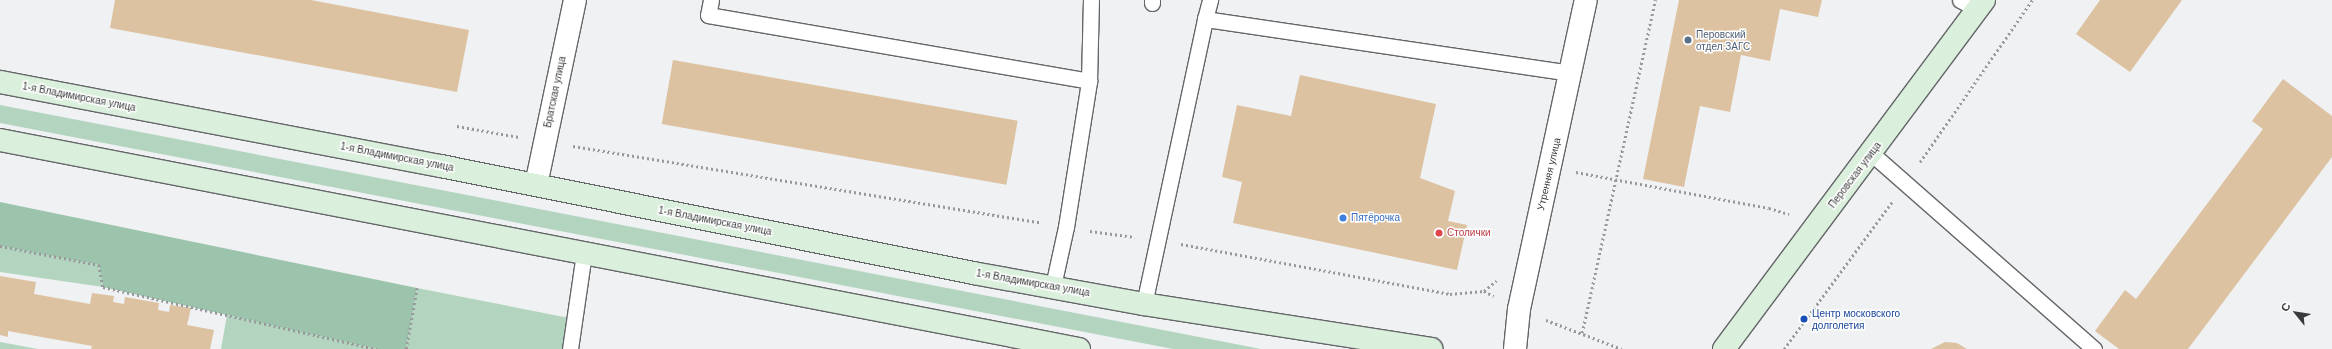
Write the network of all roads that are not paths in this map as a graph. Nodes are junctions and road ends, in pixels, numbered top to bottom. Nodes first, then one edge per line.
1 (574, 0) edge
2 (711, 0) edge
3 (1091, 0) edge
4 (1210, 0) edge
5 (1586, 0) edge
6 (1974, 3) edge
7 (1205, 19) junction
8 (1572, 73) junction
9 (1089, 80) junction
10 (0, 82) edge
11 (0, 140) edge
12 (1871, 153) junction
13 (536, 185) junction
14 (584, 253) junction
15 (1053, 286) junction
16 (1144, 304) junction
17 (1043, 346) edge
18 (570, 349) edge
19 (1079, 349) edge
20 (1431, 349) edge
21 (1515, 349) edge
22 (1724, 349) edge
23 (2094, 349) edge

1 - 13 street, Братская улица
2 - 9 lane
3 - 9 lane
4 - 7 lane
5 - 8 street, Утренняя улица
6 - 12 main road, Перовская улица
7 - 8 lane
7 - 16 lane
8 - 21 street, Утренняя улица
9 - 15 lane
10 - 13 main road, 1-я Владимирская улица
11 - 14 main road
12 - 22 main road, Перовская улица
12 - 23 lane
13 - 15 main road, 1-я Владимирская улица
14 - 17 main road
14 - 18 lane
15 - 16 main road, 1-я Владимирская улица
16 - 20 main road, 1-я Владимирская улица
17 - 19 main road

